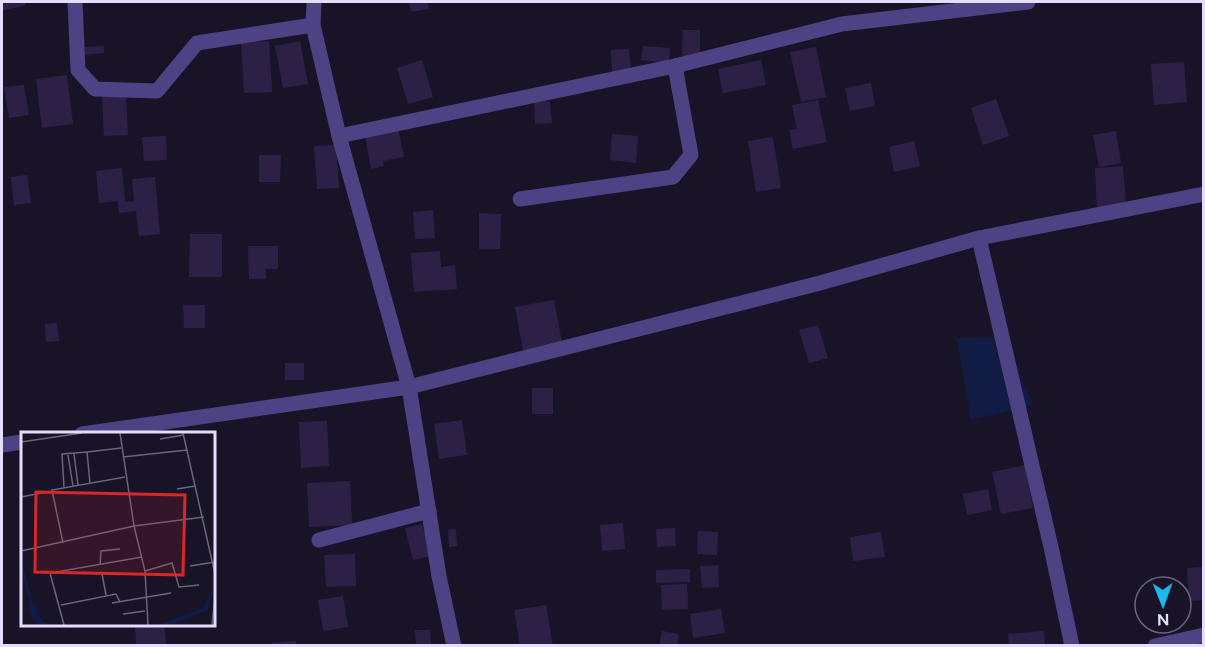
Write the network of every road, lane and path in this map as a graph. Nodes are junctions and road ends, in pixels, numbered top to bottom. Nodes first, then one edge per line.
1 (75, 2) edge
2 (314, 2) edge
3 (1028, 2) edge
4 (313, 25) junction
5 (675, 66) junction
6 (339, 136) junction
7 (1203, 194) edge
8 (520, 199) dead end
9 (979, 238) junction
10 (409, 387) junction
11 (96, 432) edge
12 (21, 442) edge
13 (2, 446) edge
14 (429, 512) junction
15 (319, 540) dead end
16 (1203, 635) edge
17 (454, 645) edge
18 (1072, 645) edge
19 (1155, 645) edge

1 - 4 street
2 - 4 street
3 - 5 street
4 - 6 street
5 - 6 street
5 - 8 street
6 - 10 street
7 - 9 street
9 - 10 street
9 - 18 street
10 - 11 street
10 - 14 street
12 - 13 street
14 - 15 street
14 - 17 street
16 - 19 street

